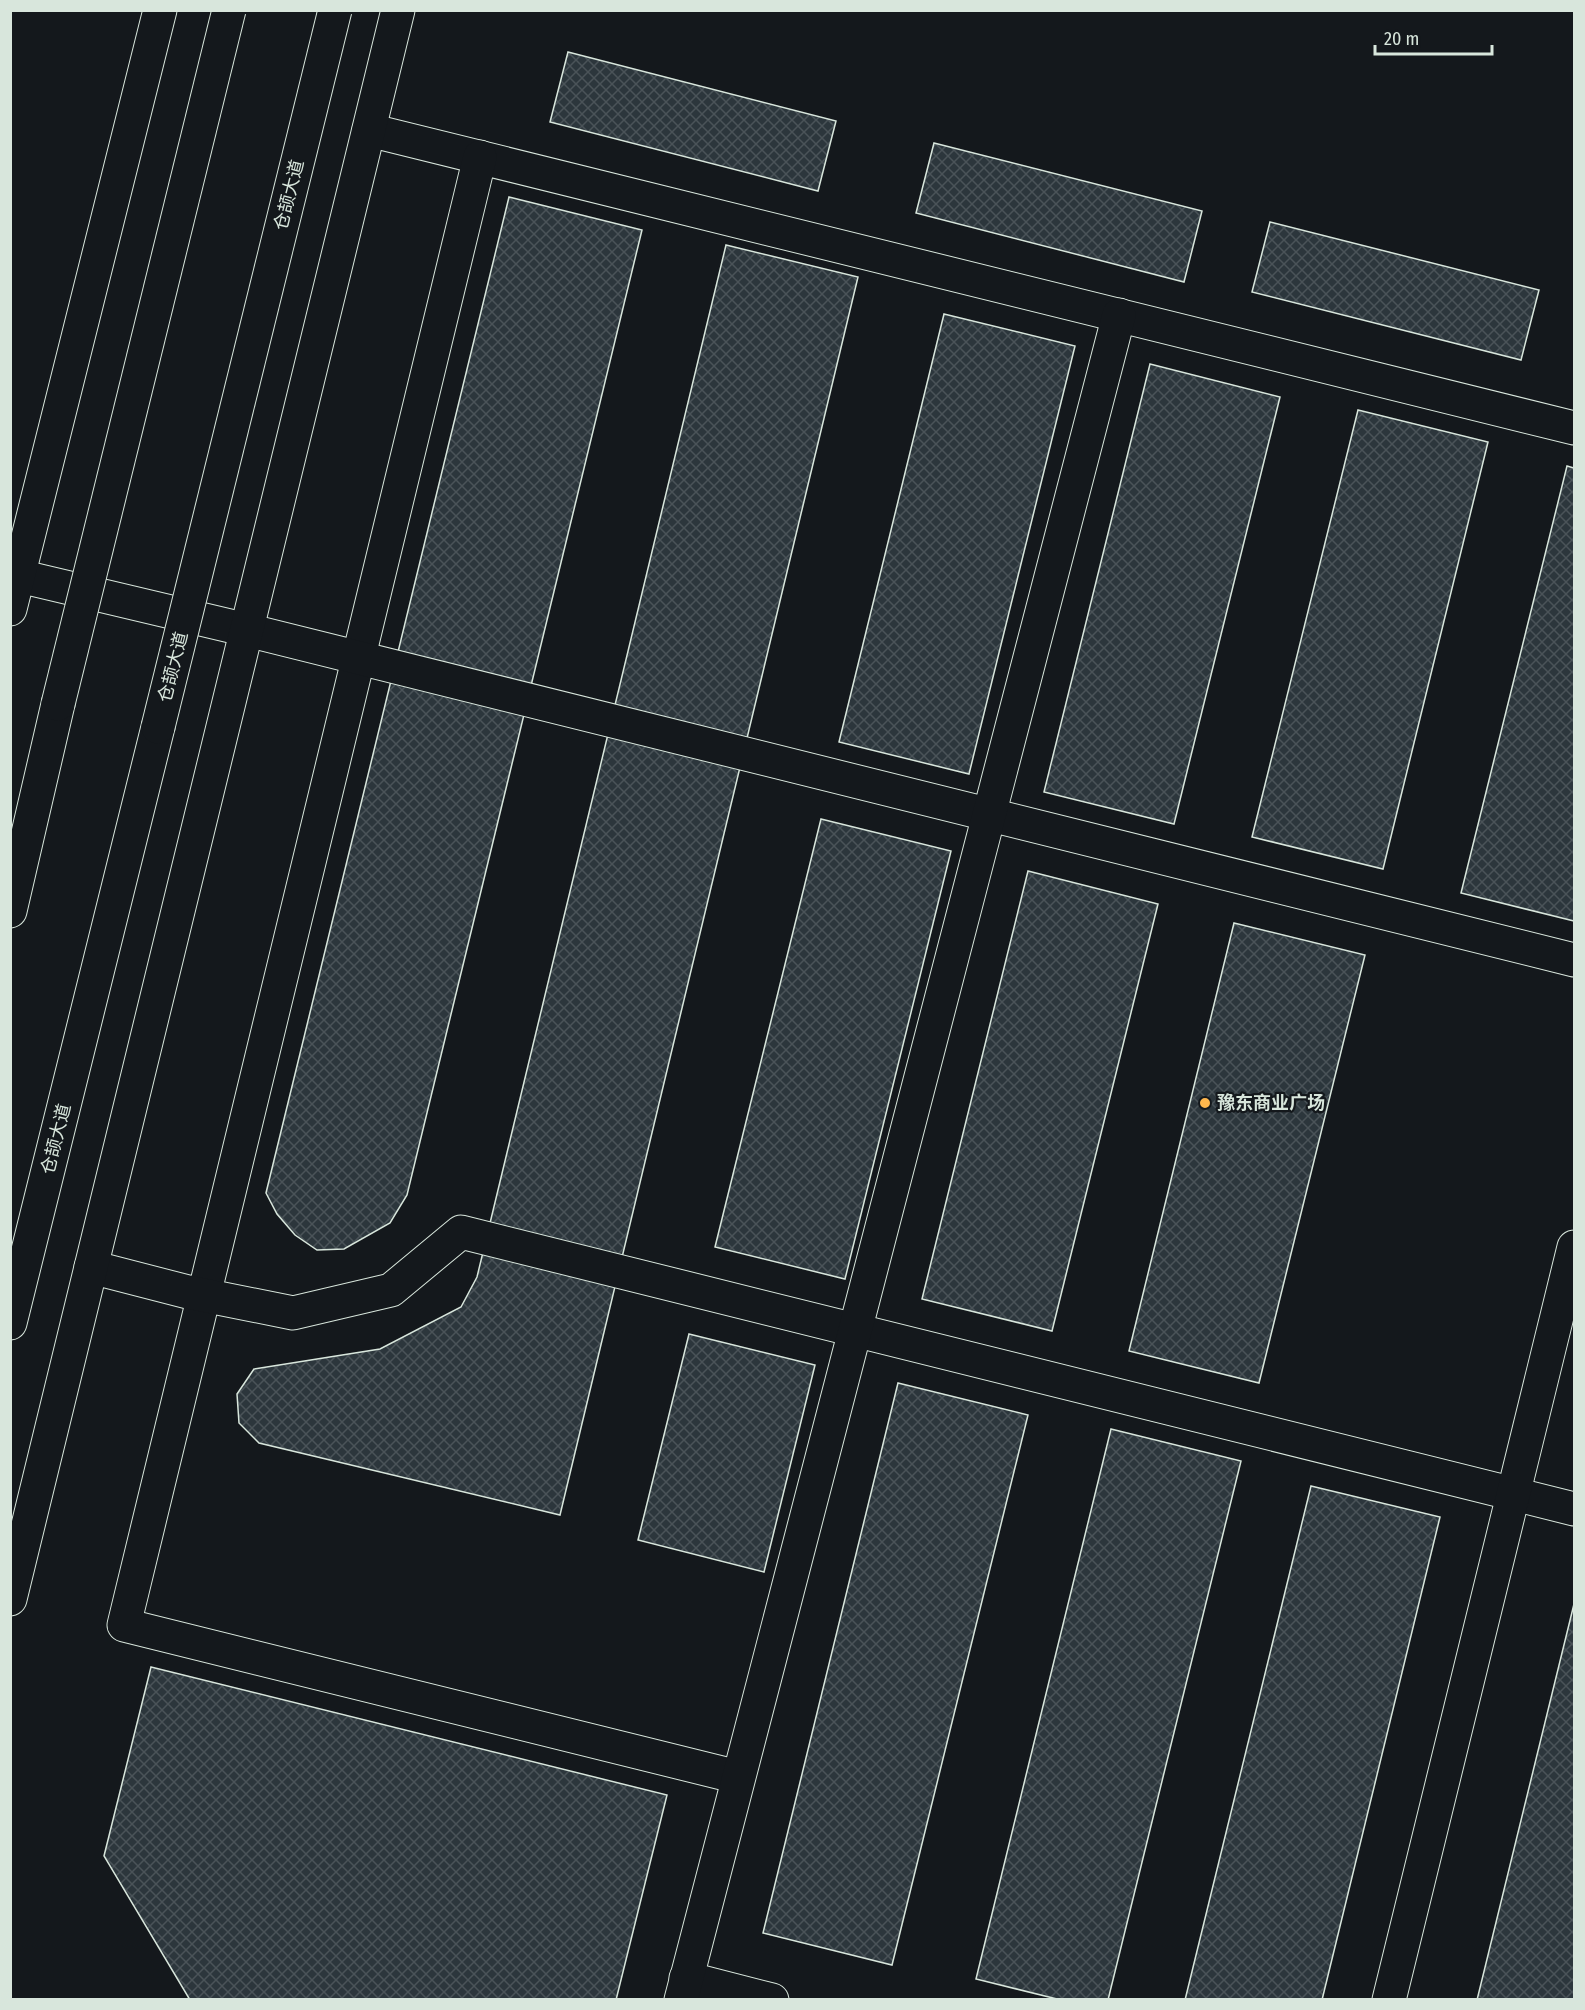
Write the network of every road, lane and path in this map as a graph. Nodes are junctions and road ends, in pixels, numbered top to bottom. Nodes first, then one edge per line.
1 (160, 10) edge
2 (229, 10) edge
3 (335, 10) edge
4 (398, 10) edge
5 (369, 130) junction
6 (480, 157) junction
7 (1119, 315) junction
8 (1575, 428) edge
9 (19, 576) junction
10 (10, 609) edge
11 (247, 630) junction
12 (359, 659) junction
13 (989, 815) junction
14 (10, 911) edge
15 (1575, 960) edge
16 (1575, 1247) edge
17 (91, 1267) junction
18 (206, 1295) junction
19 (10, 1323) edge
20 (854, 1331) junction
21 (1514, 1494) junction
22 (1575, 1509) edge
23 (10, 1599) edge
24 (738, 1777) junction
25 (683, 1989) edge
26 (772, 2000) edge
27 (1389, 2000) edge

1 - 9 main road
2 - 14 main road, bridge
3 - 19 main road, 仓颉大道, bridge
4 - 5 main road
5 - 6 main road
5 - 11 main road
6 - 7 main road
6 - 12 main road
7 - 8 main road
7 - 13 main road
9 - 10 main road
9 - 11 main road
11 - 12 main road
11 - 17 main road
12 - 13 main road
12 - 18 main road
13 - 15 main road
13 - 20 main road
16 - 21 main road
17 - 18 main road
17 - 23 main road
18 - 20 main road
18 - 24 main road
20 - 21 main road
20 - 24 main road
21 - 22 main road
21 - 27 main road
24 - 25 main road
25 - 26 main road

